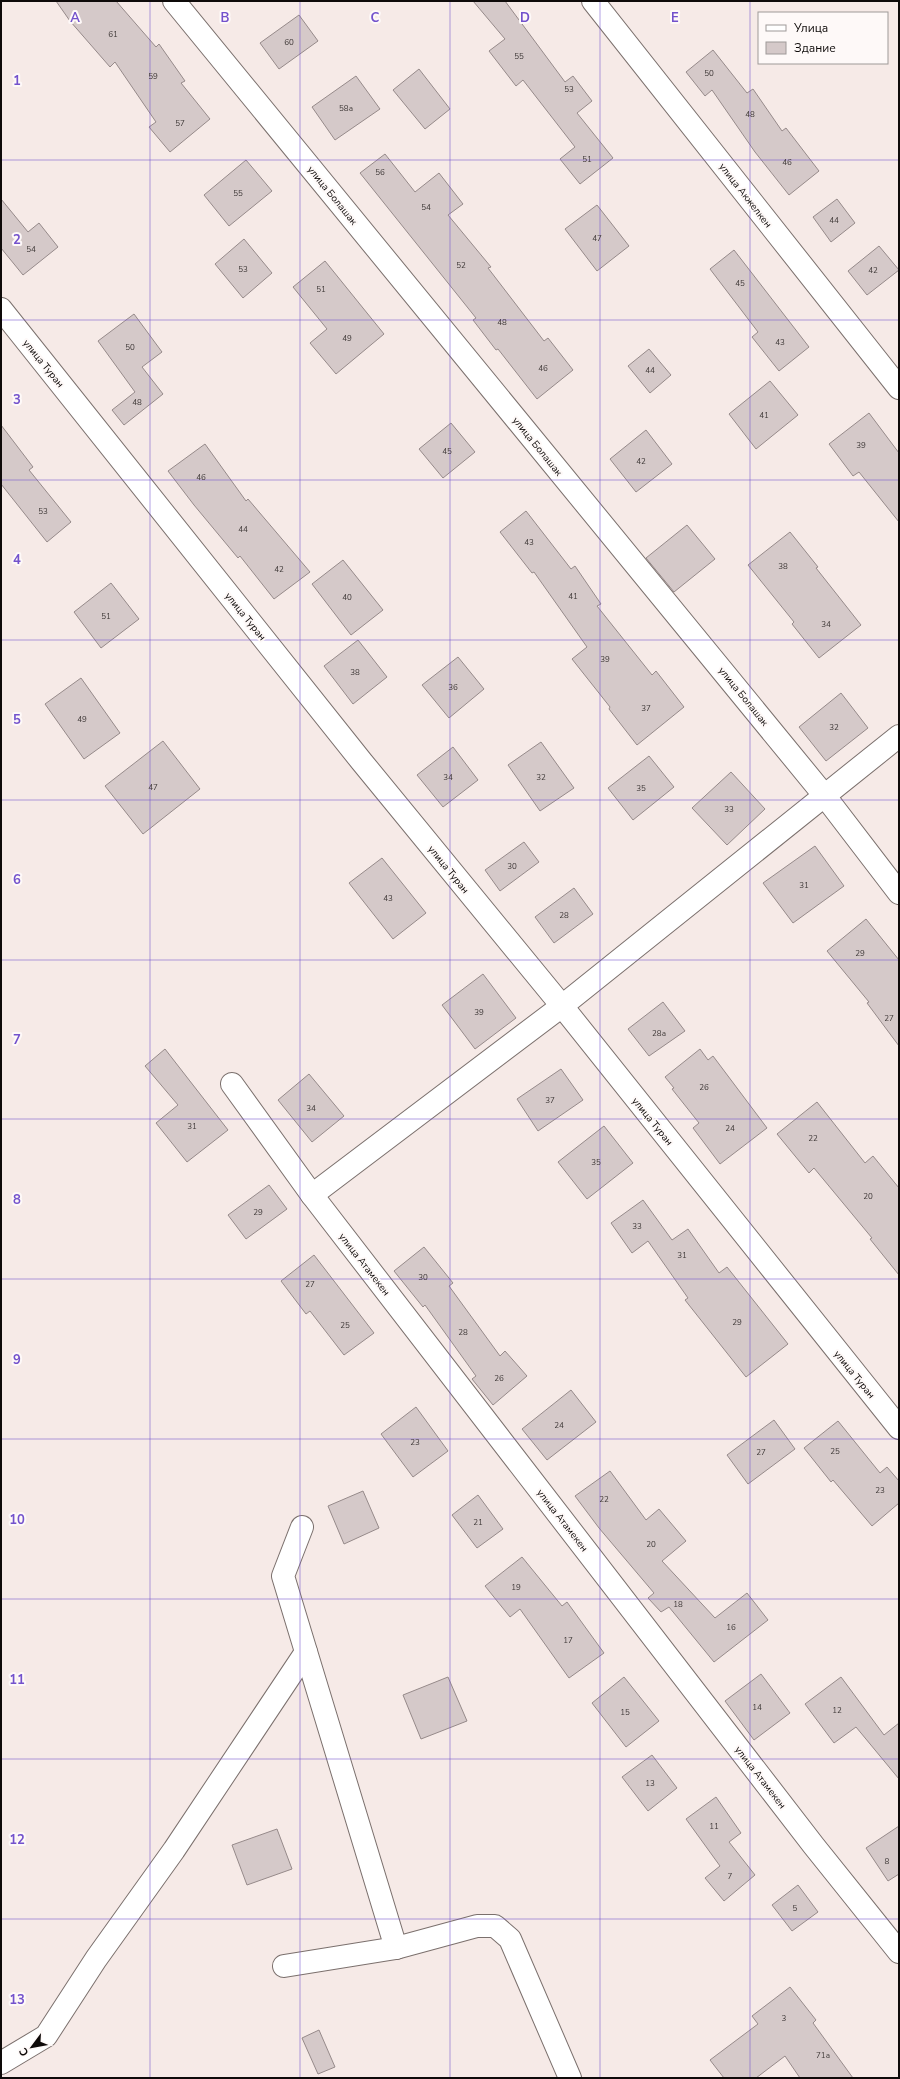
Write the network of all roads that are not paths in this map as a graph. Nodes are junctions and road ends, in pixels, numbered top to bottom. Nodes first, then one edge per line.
1 (174, 1) edge
2 (593, 1) edge
3 (1, 309) edge
4 (899, 388) edge
5 (899, 736) edge
6 (824, 795) junction
7 (899, 893) edge
8 (562, 1006) junction
9 (232, 1084) dead end
10 (312, 1194) junction
11 (899, 1428) edge
12 (302, 1527) dead end
13 (306, 1652) junction
14 (396, 1948) junction
15 (899, 1952) edge
16 (284, 1966) dead end
17 (1, 2063) edge
18 (570, 2078) edge

1 - 6 street, улица Болашак
2 - 4 street, улица Акжелкен
3 - 8 street, улица Туран
5 - 6 street
6 - 7 street, улица Болашак
6 - 8 street
8 - 10 street
8 - 11 street, улица Туран
9 - 10 street, улица Атамекен
10 - 15 street, улица Атамекен
12 - 13 street
13 - 14 street
13 - 17 street
14 - 16 street
14 - 18 street

